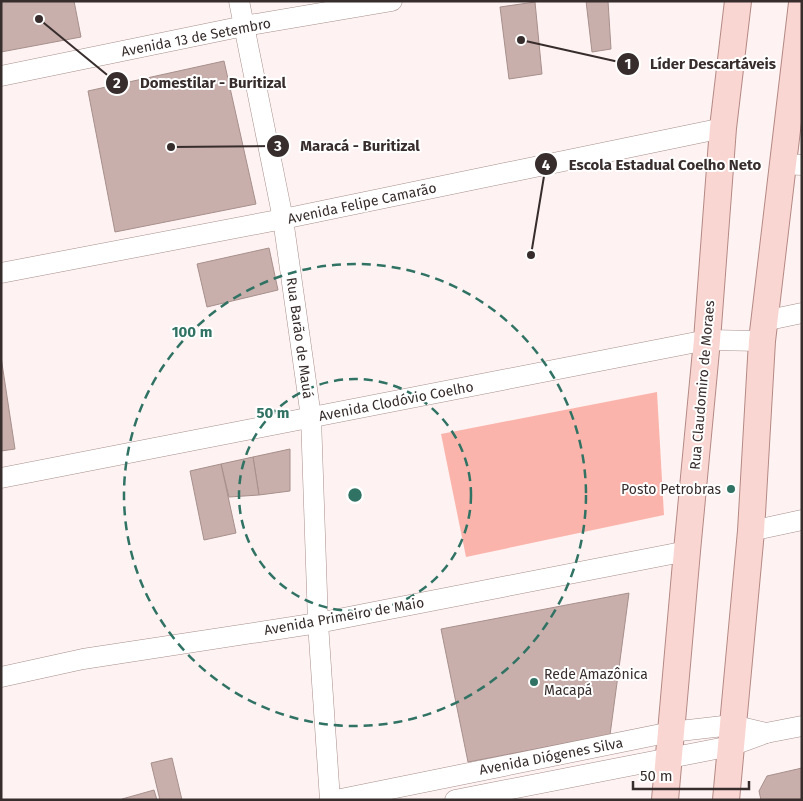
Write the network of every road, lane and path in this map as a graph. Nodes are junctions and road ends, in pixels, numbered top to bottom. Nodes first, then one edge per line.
1 (239, 1) edge
2 (392, 1) edge
3 (738, 1) edge
4 (802, 3) edge
5 (244, 26) junction
6 (1, 76) edge
7 (723, 128) junction
8 (792, 165) edge
9 (284, 220) junction
10 (1, 273) edge
11 (802, 314) edge
12 (763, 331) junction
13 (708, 340) junction
14 (311, 417) junction
15 (1, 478) edge
16 (802, 520) edge
17 (750, 531) junction
18 (687, 551) junction
19 (318, 623) junction
20 (1, 677) edge
21 (802, 726) edge
22 (671, 732) junction
23 (731, 736) junction
24 (668, 758) junction
25 (330, 800) edge
26 (336, 800) edge
27 (455, 800) edge
28 (666, 800) edge
29 (726, 800) edge

1 - 5 street, Rua Barão de Mauá
2 - 5 street, Avenida 13 de Setembro
3 - 7 main road, Rua Claudomiro de Moraes
4 - 8 main road
5 - 6 street, Avenida 13 de Setembro
5 - 9 street, Rua Barão de Mauá
7 - 9 street, Avenida Felipe Camarão
7 - 13 main road, Rua Claudomiro de Moraes
8 - 12 main road
9 - 10 street, Avenida Felipe Camarão
9 - 14 street, Rua Barão de Mauá
11 - 12 street, Avenida Clodóvio Coelho
12 - 13 street, Avenida Clodóvio Coelho
12 - 17 main road
13 - 14 street, Avenida Clodóvio Coelho
13 - 18 main road, Rua Claudomiro de Moraes
14 - 15 street, Avenida Clodóvio Coelho
14 - 19 street, Rua Barão de Mauá
16 - 17 street
17 - 23 main road
18 - 19 street, Avenida Primeiro de Maio
18 - 22 main road, Rua Claudomiro de Moraes
19 - 20 street, Avenida Primeiro de Maio
19 - 25 street, Rua Barão de Mauá
21 - 23 street, Avenida Diógenes Silva
22 - 23 street, Avenida Diógenes Silva
22 - 24 main road, Rua Claudomiro de Moraes
22 - 26 street, Avenida Diógenes Silva
23 - 24 street, Avenida Diógenes Silva
23 - 29 main road
24 - 27 street, Avenida Diógenes Silva
24 - 28 main road, Rua Claudomiro de Moraes

